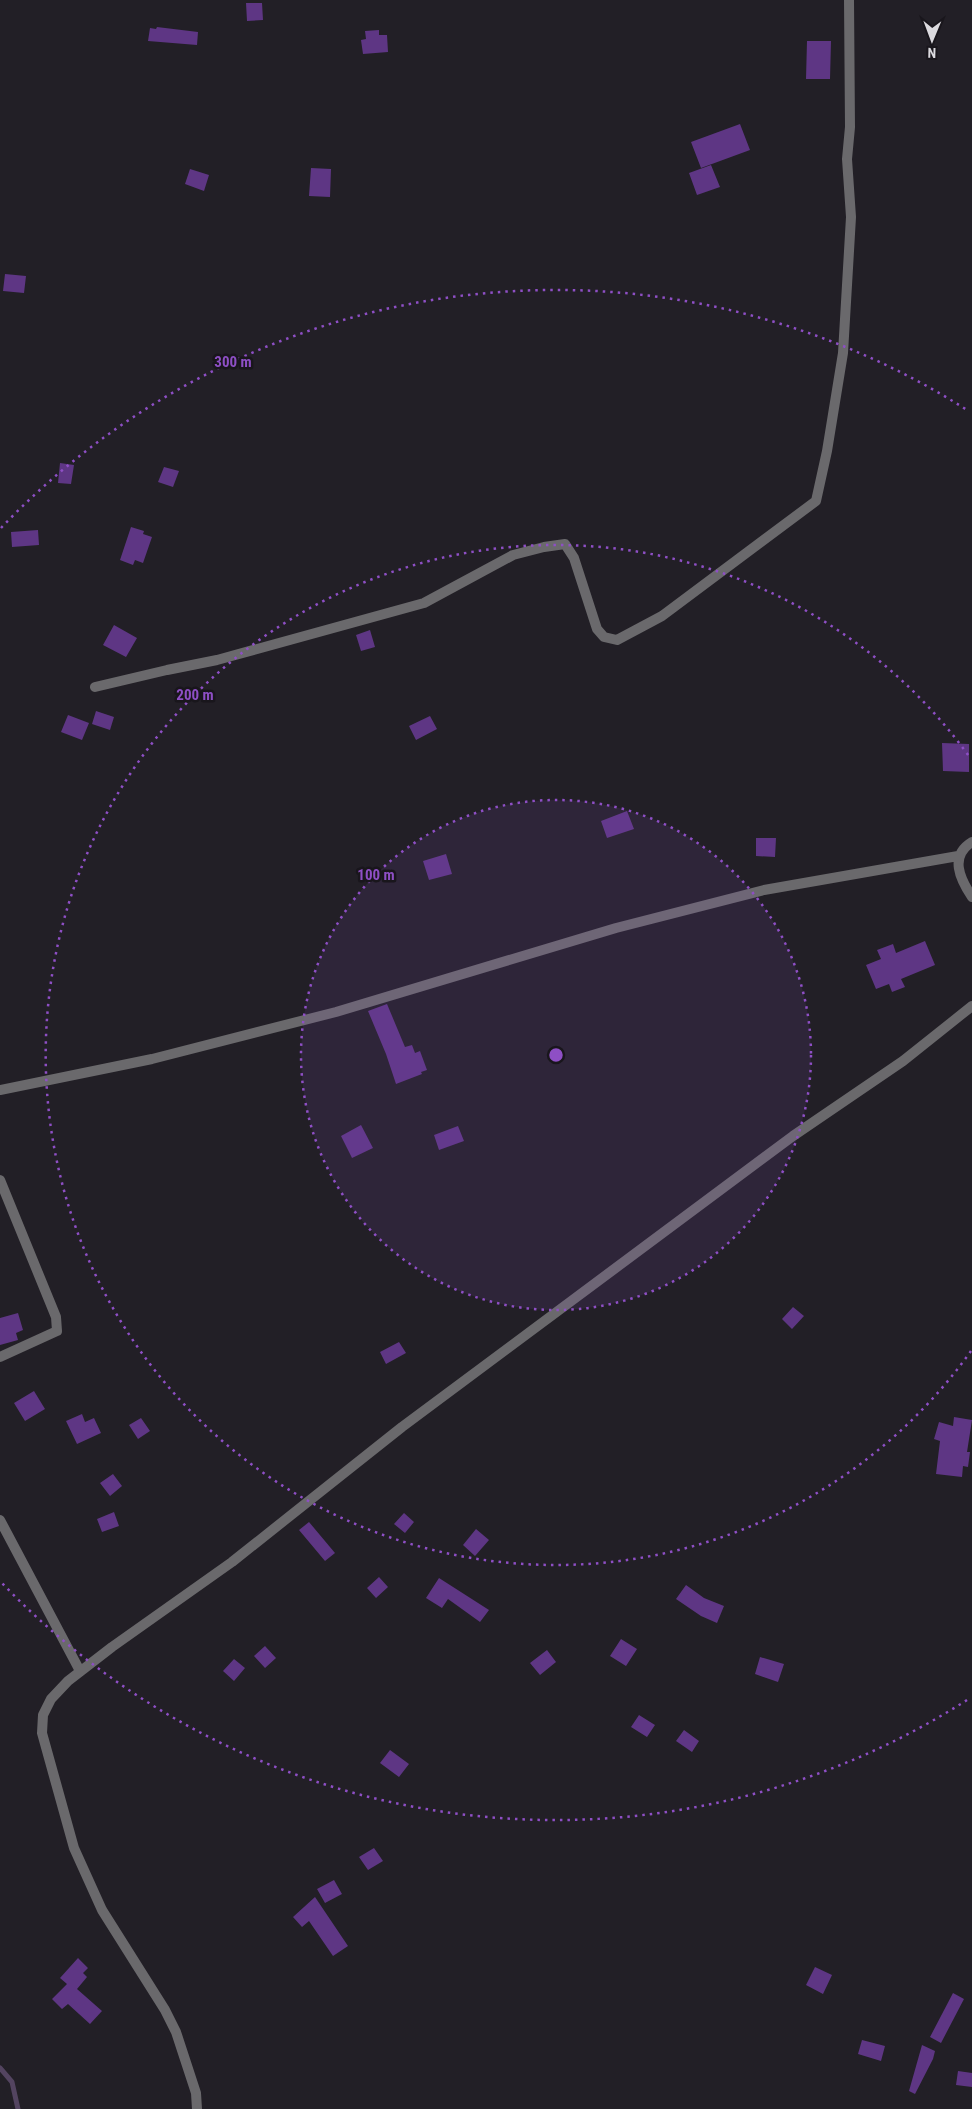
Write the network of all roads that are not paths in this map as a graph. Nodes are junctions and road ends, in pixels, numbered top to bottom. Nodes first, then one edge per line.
1 (849, 0) edge
2 (95, 688) dead end
3 (972, 842) edge
4 (958, 856) junction
5 (972, 898) edge
6 (972, 1006) edge
7 (0, 1090) edge
8 (0, 1180) edge
9 (0, 1357) edge
10 (0, 1520) edge
11 (80, 1671) junction
12 (197, 2109) edge

1 - 2 street
3 - 4 street
4 - 5 street
4 - 7 street
6 - 11 street
8 - 9 street
10 - 11 street
11 - 12 street

